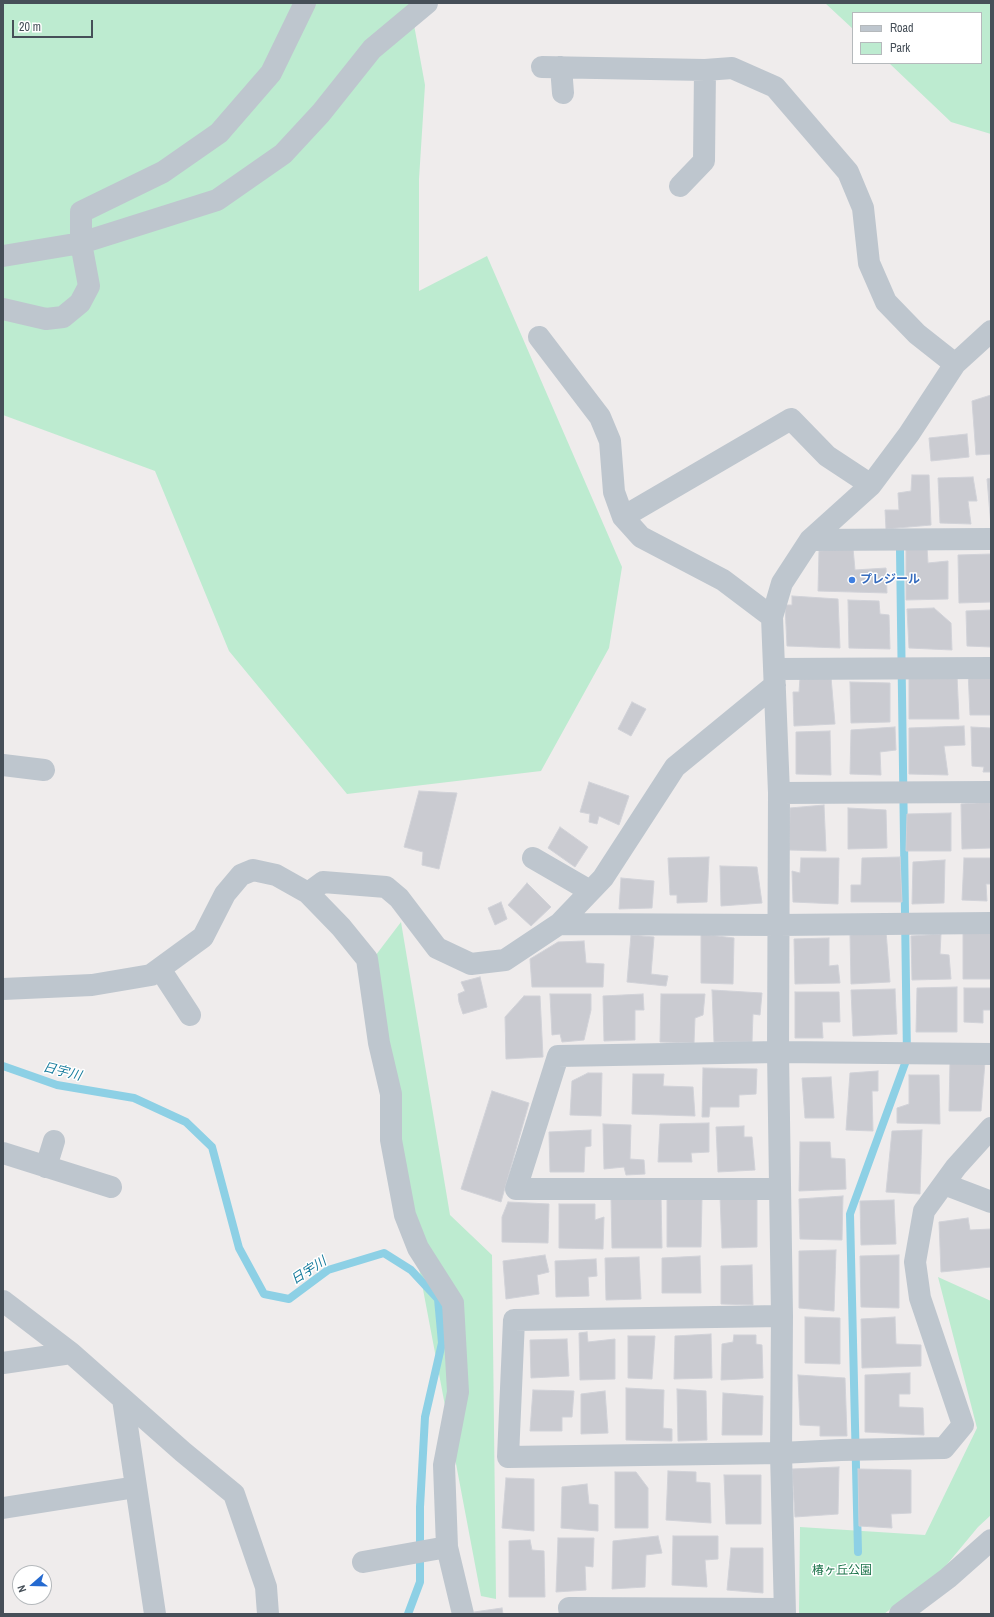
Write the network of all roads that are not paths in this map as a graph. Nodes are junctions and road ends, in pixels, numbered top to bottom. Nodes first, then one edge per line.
1 (305, 3) edge
2 (428, 3) edge
3 (705, 70) junction
4 (562, 93) dead end
5 (680, 186) dead end
6 (81, 244) junction
7 (3, 256) edge
8 (3, 309) edge
9 (539, 337) dead end
10 (987, 341) edge
11 (955, 364) junction
12 (872, 485) junction
13 (623, 517) junction
14 (991, 539) edge
15 (810, 540) junction
16 (772, 617) junction
17 (991, 668) edge
18 (775, 677) junction
19 (3, 765) edge
20 (44, 770) dead end
21 (991, 792) edge
22 (778, 793) junction
23 (533, 858) dead end
24 (590, 891) junction
25 (308, 893) junction
26 (991, 923) edge
27 (559, 924) junction
28 (779, 925) junction
29 (160, 969) junction
30 (3, 989) edge
31 (190, 1015) dead end
32 (778, 1052) junction
33 (991, 1054) edge
34 (991, 1128) edge
35 (54, 1141) dead end
36 (3, 1153) edge
37 (46, 1166) junction
38 (944, 1184) junction
39 (111, 1187) dead end
40 (780, 1189) junction
41 (991, 1202) edge
42 (3, 1301) edge
43 (782, 1316) junction
44 (71, 1353) junction
45 (3, 1363) edge
46 (123, 1400) junction
47 (781, 1453) junction
48 (136, 1487) junction
49 (3, 1508) edge
50 (991, 1540) edge
51 (443, 1548) junction
52 (363, 1562) dead end
53 (785, 1611) edge
54 (155, 1614) edge
55 (268, 1614) edge
56 (463, 1614) edge
57 (570, 1614) edge
58 (900, 1614) edge

1 - 6 street
2 - 6 street
3 - 4 street
3 - 5 street
3 - 11 street
6 - 7 street
6 - 8 street
9 - 13 street
10 - 11 street
11 - 12 street
12 - 13 street
12 - 15 street
13 - 16 street
14 - 15 street
15 - 16 street
16 - 18 street
17 - 18 street
18 - 22 street
18 - 24 street
19 - 20 street
21 - 22 street
22 - 28 street
23 - 24 street
24 - 27 street
25 - 27 street
25 - 29 street
25 - 51 street
26 - 28 street
27 - 28 street
28 - 32 street
29 - 30 street
29 - 31 street
32 - 33 street
32 - 40 street
32 - 40 street
34 - 38 street
35 - 37 street
36 - 37 street
37 - 39 street
38 - 41 street
38 - 47 street
40 - 43 street
42 - 44 street
43 - 47 street
43 - 47 street
44 - 45 street
44 - 46 street
46 - 48 street
46 - 55 street
47 - 53 street
48 - 49 street
48 - 54 street
50 - 58 street
51 - 52 street
51 - 56 street
53 - 57 street

